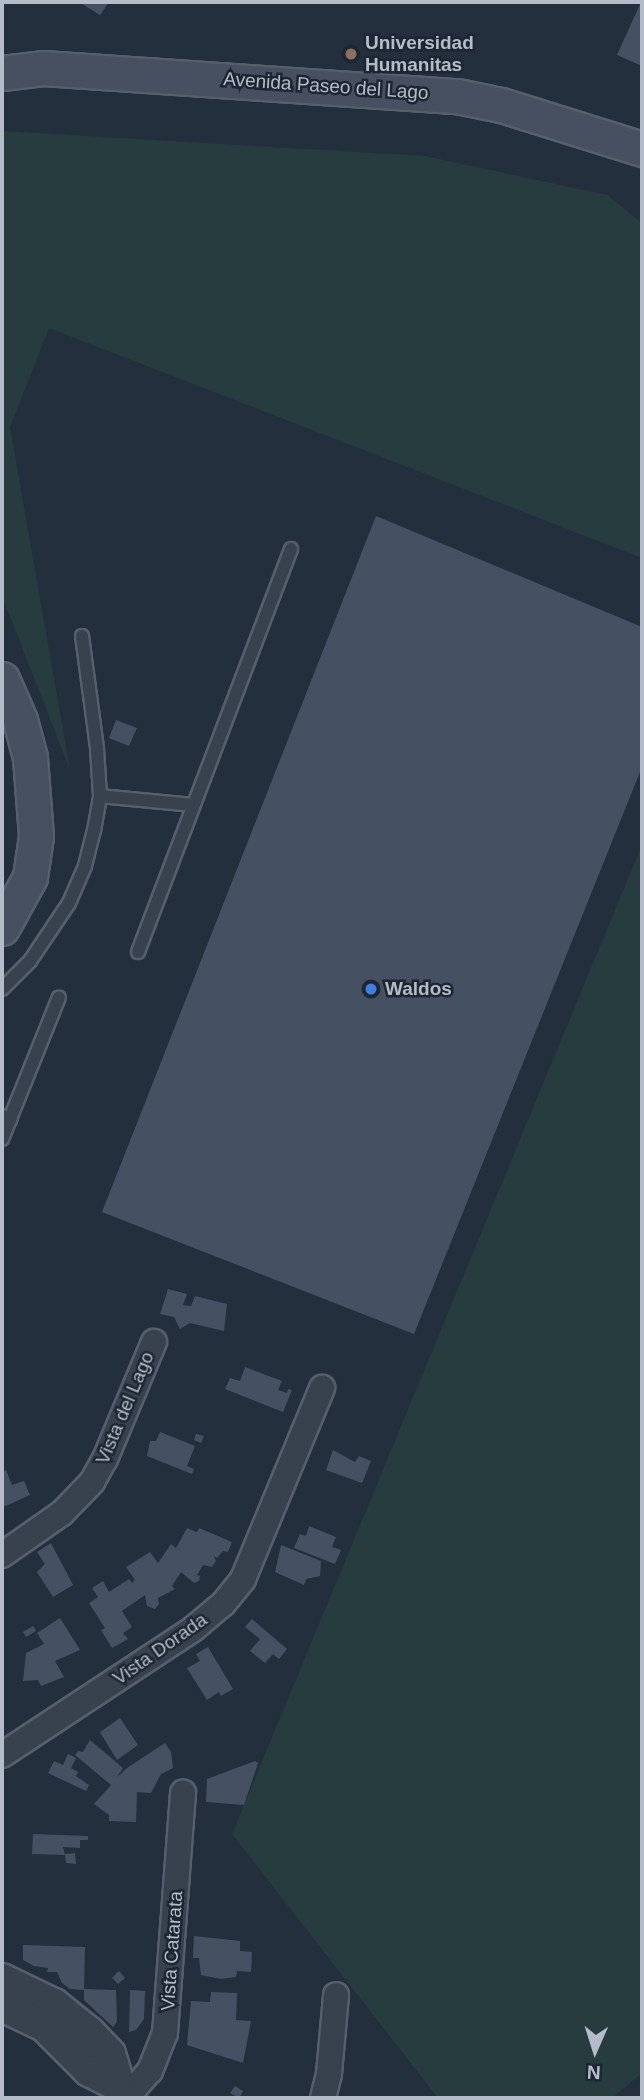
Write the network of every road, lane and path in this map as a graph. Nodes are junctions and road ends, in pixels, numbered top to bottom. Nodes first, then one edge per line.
1 (2, 73) edge
2 (642, 149) edge
3 (291, 549) dead end
4 (82, 636) dead end
5 (2, 679) edge
6 (100, 796) junction
7 (193, 805) junction
8 (2, 928) edge
9 (138, 952) dead end
10 (2, 989) edge
11 (59, 997) dead end
12 (6, 1118) edge
13 (2, 1139) edge
14 (153, 1342) dead end
15 (322, 1388) dead end
16 (2, 1555) edge
17 (2, 1755) edge
18 (183, 1793) dead end
19 (2, 1979) edge
20 (336, 1995) dead end
21 (2, 2006) edge
22 (125, 2094) edge
23 (323, 2098) edge

1 - 2 main road, Avenida Paseo del Lago
3 - 7 lane
4 - 6 lane
5 - 8 main road
6 - 7 lane
6 - 10 lane
7 - 9 lane
11 - 12 lane
12 - 13 lane
14 - 16 street, Vista del Lago
15 - 17 street, Vista Dorada
18 - 22 street, Vista Catarata
19 - 22 street
20 - 23 street
21 - 22 street

